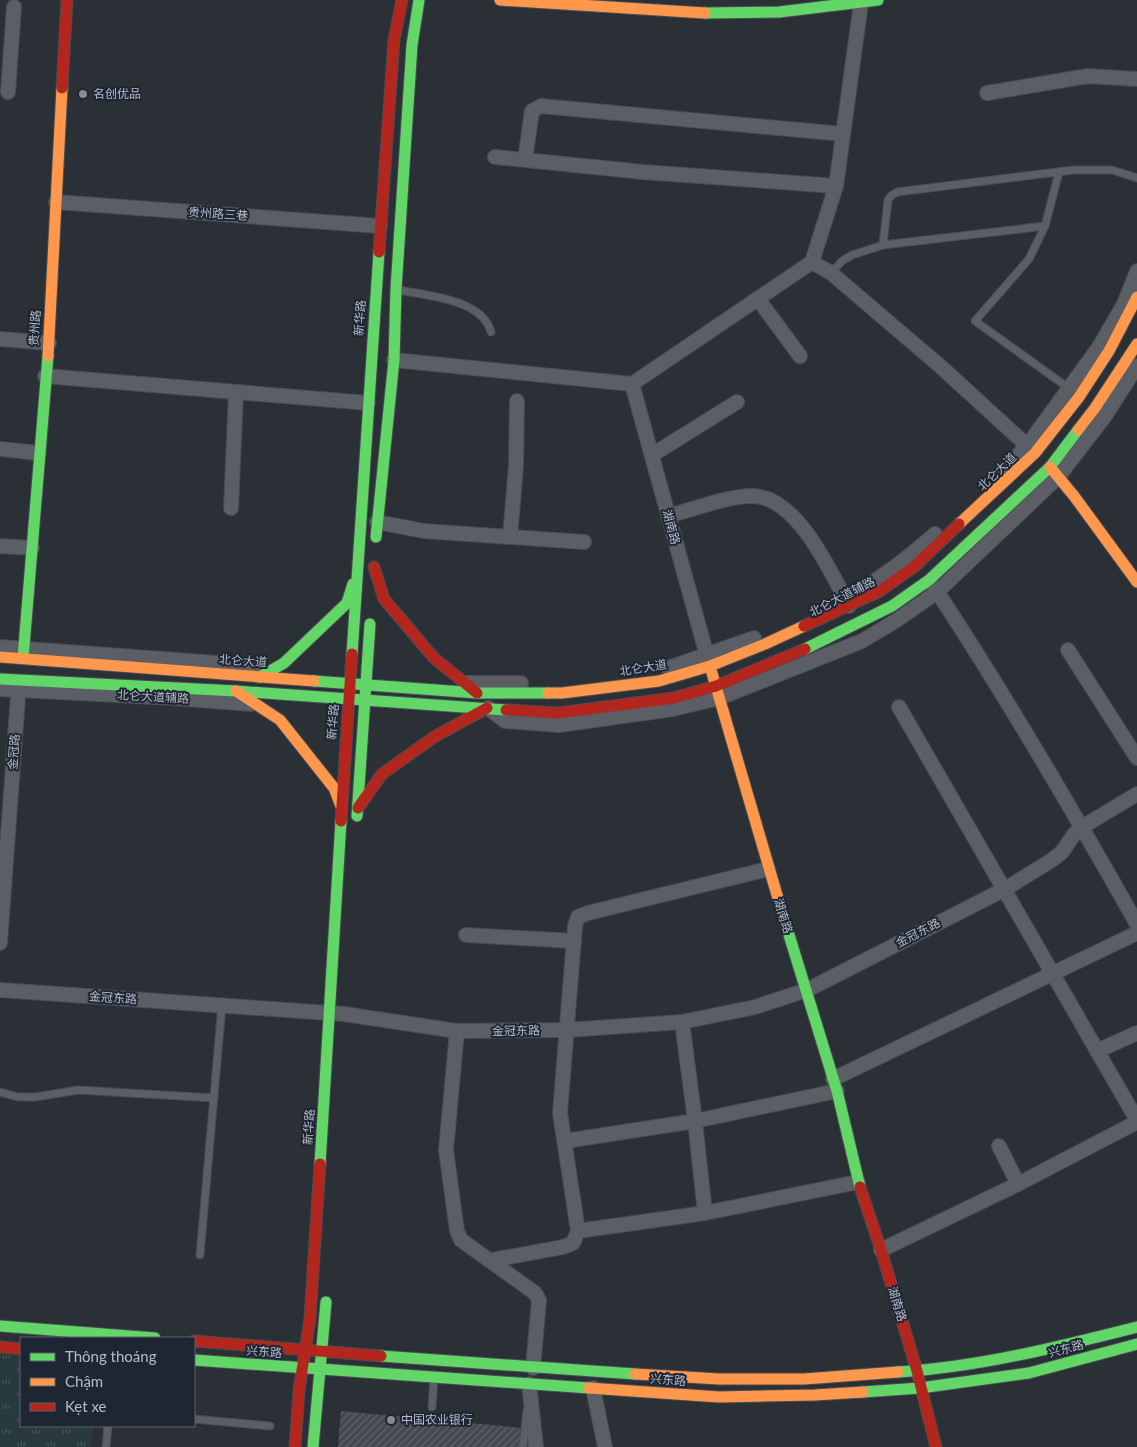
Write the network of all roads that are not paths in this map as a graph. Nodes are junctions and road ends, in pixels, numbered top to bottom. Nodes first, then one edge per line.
1 (67, 0) edge
2 (402, 0) edge
3 (419, 0) edge
4 (500, 0) edge
5 (878, 0) edge
6 (861, 3) junction
7 (14, 7) dead end
8 (5, 44) edge
9 (1137, 79) edge
10 (8, 92) dead end
11 (987, 93) dead end
12 (843, 134) junction
13 (495, 158) dead end
14 (525, 160) junction
15 (1059, 172) junction
16 (1137, 178) edge
17 (836, 186) junction
18 (56, 202) junction
19 (380, 226) junction
20 (1045, 226) junction
21 (883, 246) junction
22 (812, 262) junction
23 (1137, 271) edge
24 (831, 273) junction
25 (396, 289) junction
26 (1137, 297) edge
27 (758, 299) junction
28 (491, 332) dead end
29 (0, 339) edge
30 (49, 343) junction
31 (1137, 344) edge
32 (800, 356) dead end
33 (394, 360) junction
34 (1137, 366) edge
35 (45, 376) junction
36 (632, 384) junction
37 (236, 393) junction
38 (1074, 393) junction
39 (517, 401) dead end
40 (737, 402) dead end
41 (368, 403) junction
42 (0, 448) edge
43 (1031, 450) junction
44 (39, 453) junction
45 (652, 456) junction
46 (1054, 472) junction
47 (231, 508) dead end
48 (668, 516) junction
49 (377, 522) junction
50 (510, 537) junction
51 (584, 542) dead end
52 (0, 546) edge
53 (32, 548) junction
54 (374, 558) junction
55 (359, 566) junction
56 (929, 580) junction
57 (1137, 582) edge
58 (937, 592) junction
59 (372, 596) dead end
60 (847, 602) junction
61 (370, 616) dead end
62 (0, 647) edge
63 (1068, 650) dead end
64 (23, 653) junction
65 (0, 657) edge
66 (709, 661) junction
67 (260, 677) junction
68 (0, 679) edge
69 (350, 683) junction
70 (465, 683) junction
71 (18, 685) junction
72 (366, 685) junction
73 (410, 688) junction
74 (0, 690) edge
75 (236, 692) junction
76 (718, 692) junction
77 (477, 693) junction
78 (306, 697) junction
79 (349, 700) junction
80 (365, 701) junction
81 (255, 704) junction
82 (899, 707) dead end
83 (487, 708) junction
84 (1137, 758) edge
85 (1137, 794) edge
86 (357, 809) junction
87 (342, 811) junction
88 (1082, 827) junction
89 (356, 828) dead end
90 (3, 865) edge
91 (768, 869) junction
92 (1005, 889) junction
93 (1137, 924) edge
94 (1137, 933) edge
95 (466, 935) dead end
96 (574, 941) junction
97 (0, 943) edge
98 (1052, 973) junction
99 (0, 990) edge
100 (807, 990) junction
101 (222, 1006) junction
102 (330, 1013) junction
103 (682, 1022) junction
104 (567, 1030) junction
105 (456, 1031) junction
106 (1137, 1033) edge
107 (1097, 1051) junction
108 (835, 1085) junction
109 (0, 1092) edge
110 (214, 1098) junction
111 (695, 1120) junction
112 (1137, 1121) edge
113 (564, 1141) junction
114 (1000, 1146) dead end
115 (858, 1182) junction
116 (1018, 1184) junction
117 (705, 1213) junction
118 (578, 1231) junction
119 (881, 1250) junction
120 (200, 1255) dead end
121 (492, 1260) junction
122 (327, 1289) dead end
123 (0, 1326) edge
124 (1137, 1327) edge
125 (142, 1337) edge
126 (195, 1341) edge
127 (1137, 1344) edge
128 (0, 1348) edge
129 (20, 1349) edge
130 (305, 1350) junction
131 (322, 1351) junction
132 (195, 1360) edge
133 (302, 1368) junction
134 (533, 1368) junction
135 (320, 1369) junction
136 (917, 1371) junction
137 (434, 1377) junction
138 (529, 1384) junction
139 (593, 1388) junction
140 (920, 1388) junction
141 (432, 1408) dead end
142 (195, 1419) edge
143 (270, 1426) dead end
144 (108, 1427) edge
145 (106, 1447) edge
146 (295, 1447) edge
147 (313, 1447) edge
148 (523, 1447) edge
149 (536, 1447) edge
150 (604, 1447) edge
151 (936, 1447) edge

1 - 18 main road, 贵州路
2 - 19 main road, 新华路
3 - 25 main road
4 - 6 main road
5 - 6 main road
6 - 12 street
7 - 8 street
8 - 10 street
9 - 11 street
12 - 14 street
12 - 17 street
13 - 14 street
14 - 17 street
15 - 16 lane
15 - 20 lane
15 - 21 lane
17 - 22 street
18 - 19 street, 贵州路三巷
18 - 30 main road, 贵州路
19 - 41 main road, 新华路
20 - 21 lane
20 - 38 lane
21 - 24 lane
22 - 24 street
22 - 27 street
23 - 38 street, 北仑大道辅路
24 - 43 street
25 - 28 lane
25 - 33 main road
26 - 38 main road
27 - 32 street
27 - 36 street
29 - 30 street
30 - 35 main road, 贵州路
31 - 46 main road
33 - 36 street
33 - 49 main road
34 - 46 street
35 - 37 street
35 - 44 main road, 贵州路
36 - 45 street, 湖南路
37 - 41 street
37 - 47 street
38 - 43 street, 北仑大道辅路
39 - 50 street
40 - 45 street
41 - 55 main road, 新华路
42 - 44 street
43 - 46 street
43 - 60 street, 北仑大道辅路
44 - 53 main road, 贵州路
45 - 48 street, 湖南路
46 - 56 main road
46 - 57 main road
46 - 58 street
48 - 60 street
48 - 66 street, 湖南路
49 - 50 street
49 - 54 main road
50 - 51 street
52 - 53 street
53 - 64 main road, 贵州路
54 - 59 main road
54 - 70 main road
55 - 67 main road
55 - 69 main road, 新华路
56 - 58 street
56 - 76 main road
58 - 76 street
58 - 88 street
60 - 66 street, 北仑大道辅路
61 - 72 main road
62 - 64 street
63 - 84 street
64 - 65 main road
64 - 67 street
66 - 70 street, 北仑大道辅路
66 - 76 main road, 湖南路
66 - 77 main road, 北仑大道
67 - 69 main road, 北仑大道
68 - 71 main road
69 - 72 main road, 北仑大道
69 - 79 main road, 新华路
70 - 73 street, 北仑大道辅路
70 - 77 main road
71 - 74 street, 北仑大道辅路
71 - 75 main road
71 - 81 street, 北仑大道辅路
71 - 90 street, 金冠路
72 - 73 main road, 北仑大道
72 - 80 main road
73 - 77 main road, 北仑大道
75 - 78 main road
75 - 81 main road
76 - 83 street
76 - 91 main road, 湖南路
78 - 79 main road
78 - 81 street, 北仑大道辅路
79 - 80 main road
79 - 87 main road, 新华路
80 - 83 main road
80 - 86 main road
81 - 87 main road
82 - 92 street
83 - 86 main road
85 - 88 street, 金冠东路
86 - 89 main road
87 - 102 main road, 新华路
88 - 92 street, 金冠东路
88 - 93 street
90 - 97 street, 金冠路
91 - 96 street
91 - 100 main road, 湖南路
92 - 98 street
92 - 100 street, 金冠东路
94 - 98 street
95 - 96 street
96 - 104 street
98 - 107 street
98 - 108 street
99 - 101 street, 金冠东路
100 - 103 street, 金冠东路
100 - 108 main road, 湖南路
101 - 102 street, 金冠东路
101 - 110 lane
102 - 105 street, 金冠东路
102 - 130 main road, 新华路
103 - 104 street, 金冠东路
103 - 111 street
104 - 105 street, 金冠东路
104 - 113 street
105 - 121 street
106 - 107 street
107 - 112 street
108 - 111 street
108 - 115 main road, 湖南路
109 - 110 lane
110 - 120 lane
111 - 113 street
111 - 117 street
112 - 116 street
113 - 118 street
114 - 116 street
115 - 117 street
115 - 119 main road, 湖南路
116 - 119 street
117 - 118 street
118 - 121 street
119 - 136 main road, 湖南路
121 - 134 street
122 - 131 main road
123 - 125 main road
124 - 136 main road, 兴东路
126 - 130 main road, 兴东路
127 - 140 main road, 兴东路
128 - 129 main road
130 - 131 main road, 兴东路
130 - 133 main road, 新华路
131 - 134 main road, 兴东路
131 - 135 main road
132 - 133 main road, 兴东路
133 - 135 main road, 兴东路
133 - 146 main road, 新华路
134 - 136 main road, 兴东路
135 - 137 main road, 兴东路
135 - 147 main road
136 - 140 main road, 湖南路
137 - 138 main road, 兴东路
137 - 141 lane
138 - 139 main road, 兴东路
138 - 148 lane
138 - 149 street
139 - 140 main road, 兴东路
139 - 150 street
140 - 151 main road, 湖南路
142 - 143 lane
144 - 145 lane

